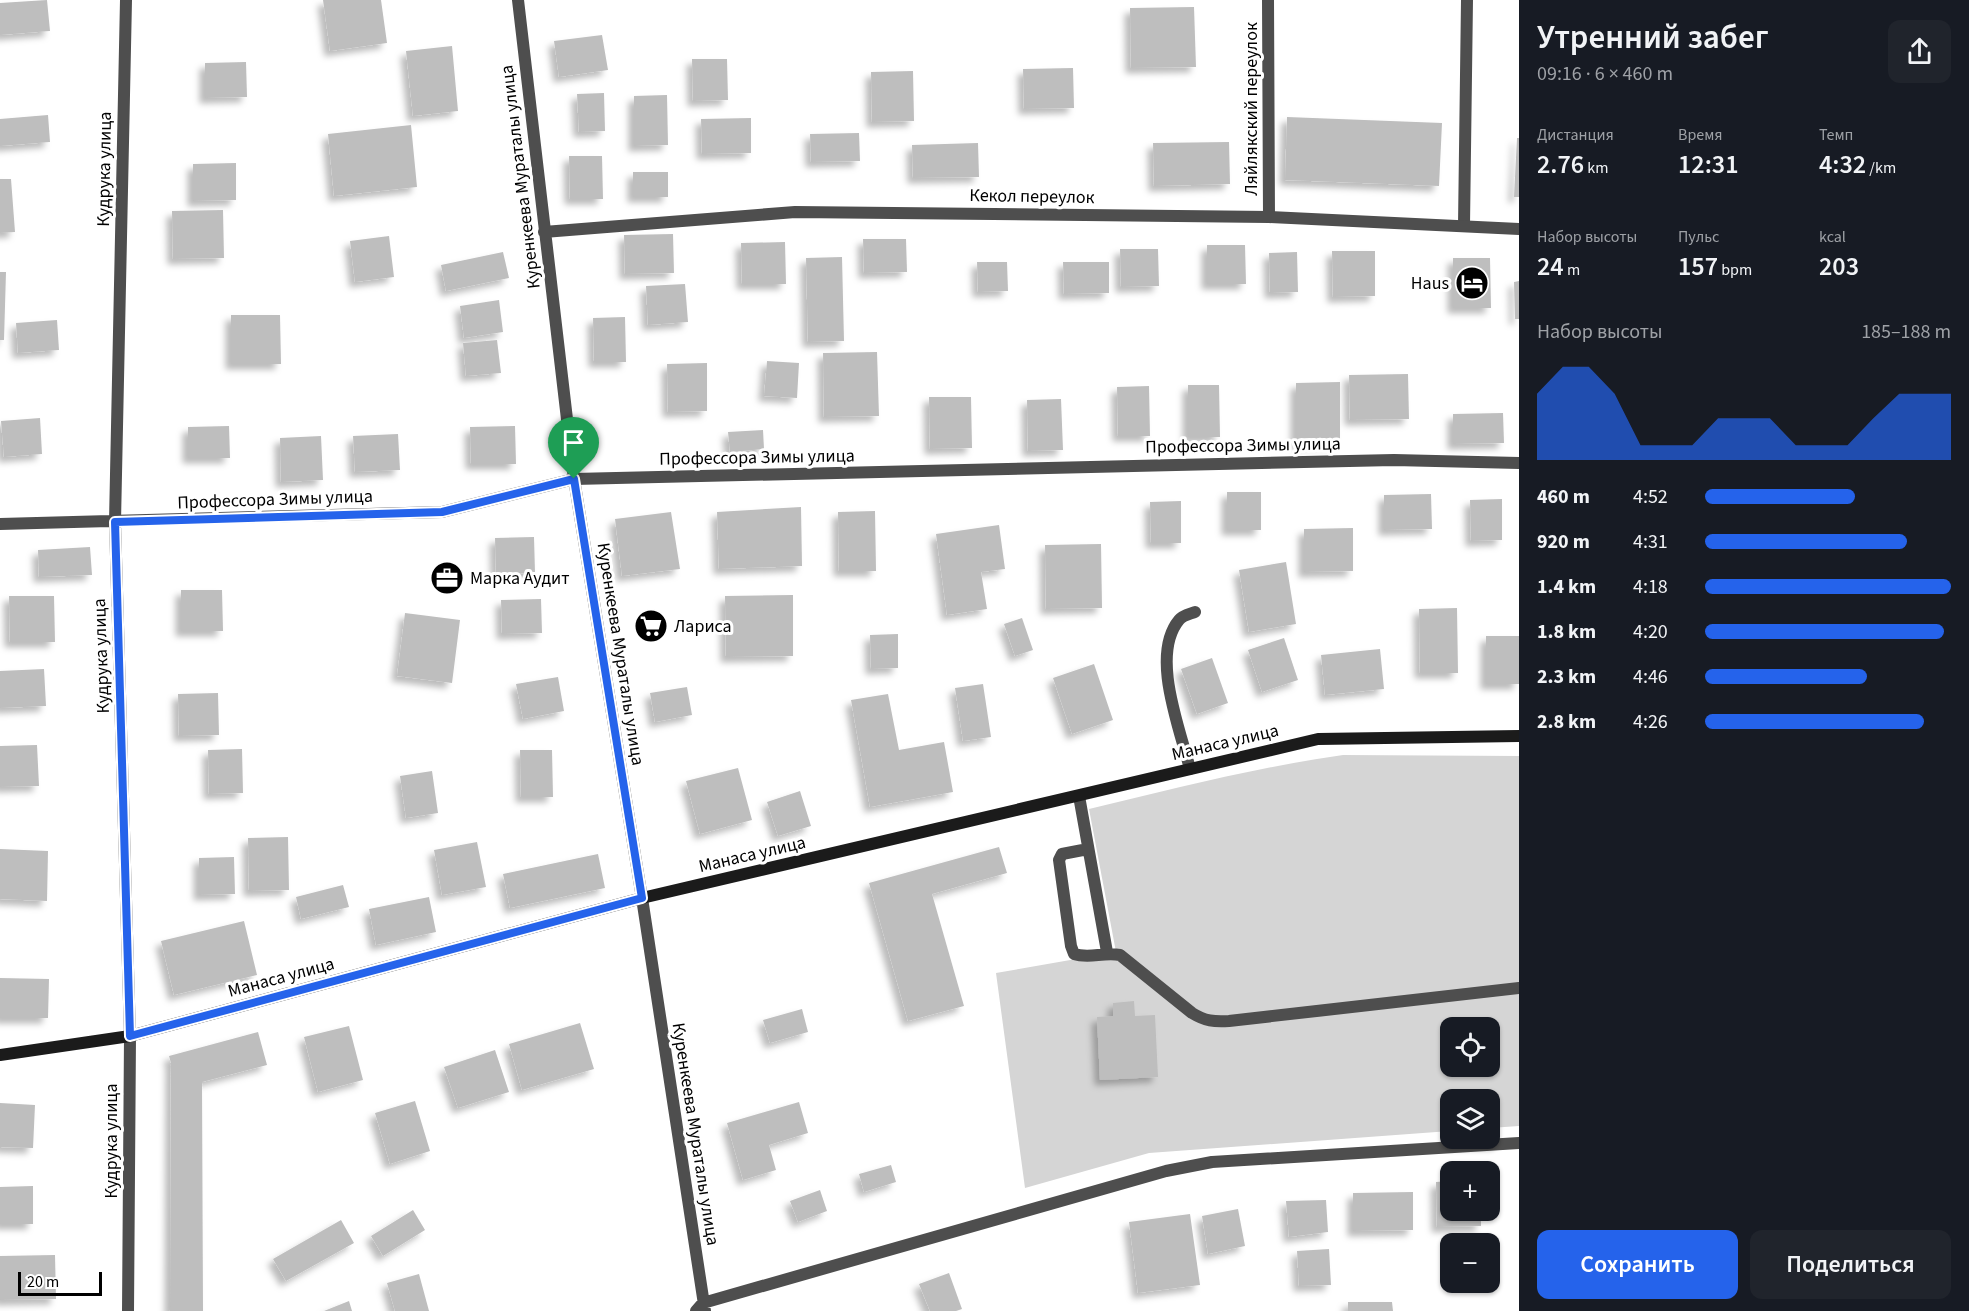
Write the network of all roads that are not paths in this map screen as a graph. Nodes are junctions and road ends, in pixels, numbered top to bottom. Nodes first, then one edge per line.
1 (126, 0) edge
2 (518, 0) edge
3 (1268, 0) edge
4 (1467, 0) edge
5 (1269, 217) junction
6 (1464, 225) junction
7 (1519, 229) edge
8 (544, 232) junction
9 (1519, 463) edge
10 (574, 479) junction
11 (115, 522) junction
12 (0, 524) edge
13 (1196, 612) dead end
14 (1519, 736) edge
15 (1190, 769) junction
16 (1079, 796) junction
17 (1088, 849) junction
18 (642, 898) junction
19 (1107, 952) junction
20 (1519, 988) edge
21 (130, 1036) junction
22 (0, 1055) edge
23 (1519, 1143) edge
24 (702, 1308) edge
25 (128, 1311) edge

1 - 11 street, Кудрука улица
2 - 8 street, Куренкеева Мураталы улица
3 - 5 street, Ляйлякский переулок
4 - 6 street
5 - 6 street, Кекол переулок
5 - 8 street, Кекол переулок
6 - 7 street, Кекол переулок
8 - 10 street, Куренкеева Мураталы улица
9 - 10 street, Профессора Зимы улица
10 - 11 street, Профессора Зимы улица
10 - 18 street, Куренкеева Мураталы улица
11 - 12 street, Профессора Зимы улица
11 - 21 street, Кудрука улица
13 - 15 street
14 - 15 street, Манаса улица
15 - 16 street, Манаса улица
16 - 17 street
16 - 18 street, Манаса улица
17 - 19 street
17 - 19 street
18 - 21 street, Манаса улица
18 - 24 street, Куренкеева Мураталы улица
19 - 20 street
21 - 22 street, Манаса улица
21 - 25 street, Кудрука улица
23 - 24 street

